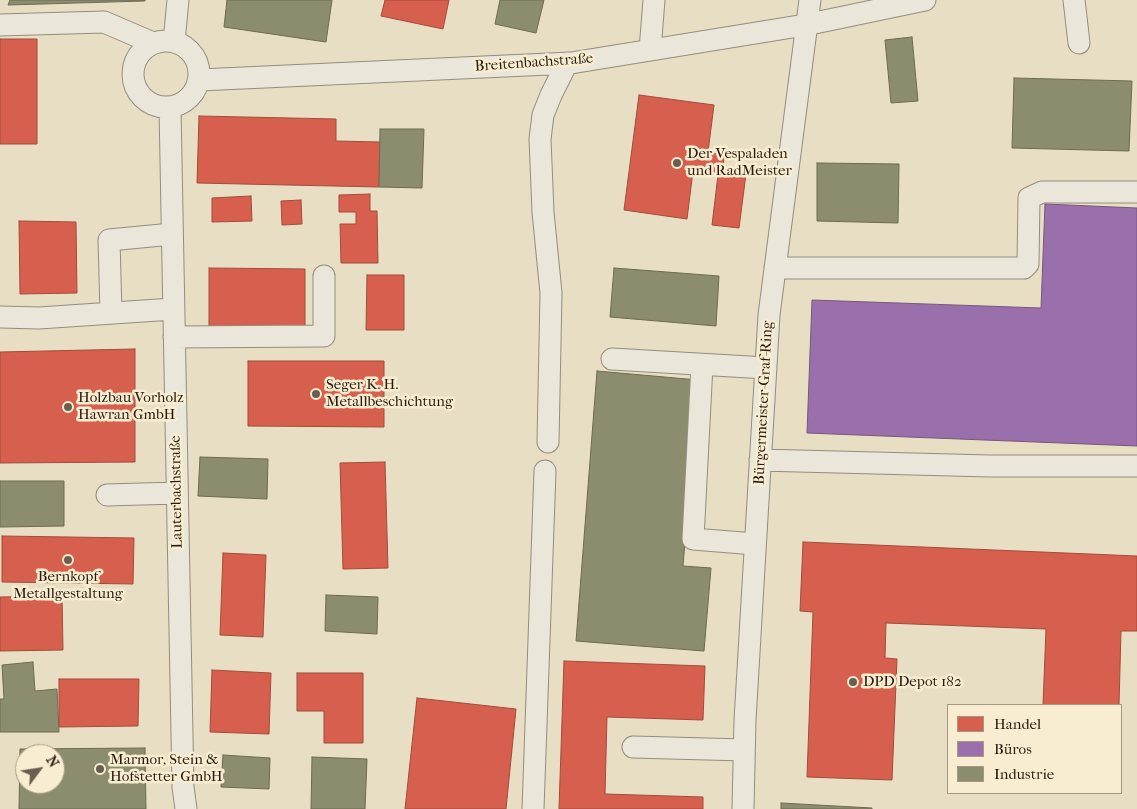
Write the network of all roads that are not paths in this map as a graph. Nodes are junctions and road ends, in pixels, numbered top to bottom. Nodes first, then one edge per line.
1 (178, 0) edge
2 (654, 0) edge
3 (810, 0) edge
4 (925, 0) edge
5 (1074, 0) edge
6 (0, 25) edge
7 (806, 25) junction
8 (174, 42) junction
9 (152, 43) junction
10 (1078, 43) dead end
11 (650, 50) junction
12 (567, 63) junction
13 (199, 80) junction
14 (170, 108) junction
15 (1137, 192) edge
16 (172, 234) junction
17 (775, 268) junction
18 (324, 276) dead end
19 (173, 309) junction
20 (111, 313) junction
21 (0, 317) edge
22 (174, 337) junction
23 (612, 359) dead end
24 (702, 365) junction
25 (766, 368) junction
26 (548, 442) dead end
27 (760, 460) junction
28 (1137, 466) edge
29 (545, 471) dead end
30 (177, 493) junction
31 (107, 495) dead end
32 (755, 544) junction
33 (633, 747) dead end
34 (744, 750) junction
35 (186, 809) edge
36 (533, 809) edge
37 (743, 809) edge

1 - 8 street
2 - 11 street
3 - 7 street, Bürgermeister-Graf-Ring
4 - 7 street, Breitenbachstraße
5 - 10 street
6 - 9 street
7 - 11 street, Breitenbachstraße
7 - 17 street, Bürgermeister-Graf-Ring
8 - 9 street
8 - 13 street
9 - 14 street
11 - 12 street, Breitenbachstraße
12 - 13 street, Breitenbachstraße
12 - 26 street
13 - 14 street
14 - 16 street, Lauterbachstraße
15 - 17 street
16 - 19 street, Lauterbachstraße
16 - 20 street
17 - 25 street, Bürgermeister-Graf-Ring
18 - 22 street
19 - 20 street
19 - 22 street, Lauterbachstraße
20 - 21 street
22 - 30 street, Lauterbachstraße
23 - 24 street
24 - 25 street
24 - 32 street
25 - 27 street, Bürgermeister-Graf-Ring
27 - 28 street
27 - 32 street, Bürgermeister-Graf-Ring
29 - 36 street
30 - 31 street
30 - 35 street, Lauterbachstraße
32 - 34 street, Bürgermeister-Graf-Ring
33 - 34 street
34 - 37 street, Bürgermeister-Graf-Ring

